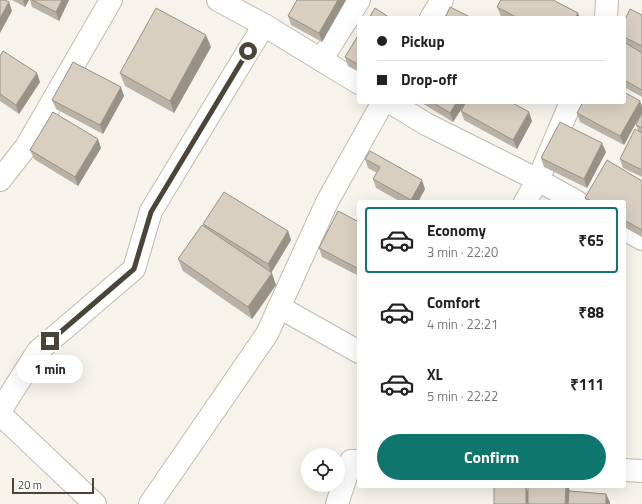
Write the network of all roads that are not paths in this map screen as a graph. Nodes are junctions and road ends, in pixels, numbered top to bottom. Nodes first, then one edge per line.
1 (112, 0) edge
2 (218, 0) edge
3 (360, 0) edge
4 (442, 0) edge
5 (607, 0) edge
6 (433, 16) edge
7 (606, 16) edge
8 (264, 24) junction
9 (321, 60) junction
10 (357, 82) edge
11 (382, 104) edge
12 (393, 104) edge
13 (570, 104) edge
14 (0, 180) edge
15 (538, 180) junction
16 (526, 200) edge
17 (573, 200) edge
18 (626, 230) edge
19 (642, 239) edge
20 (279, 307) junction
21 (357, 351) edge
22 (0, 411) edge
23 (0, 414) edge
24 (357, 461) edge
25 (626, 470) edge
26 (642, 471) edge
27 (95, 504) edge
28 (150, 504) edge
29 (337, 504) edge

1 - 14 street
2 - 8 street
3 - 9 street
4 - 6 street
5 - 7 street
8 - 9 street
8 - 22 street
9 - 10 street
11 - 20 street
12 - 15 street
13 - 15 street
15 - 16 street
15 - 17 street
18 - 19 street
20 - 21 street
20 - 28 street
23 - 27 street
24 - 29 street
25 - 26 street

